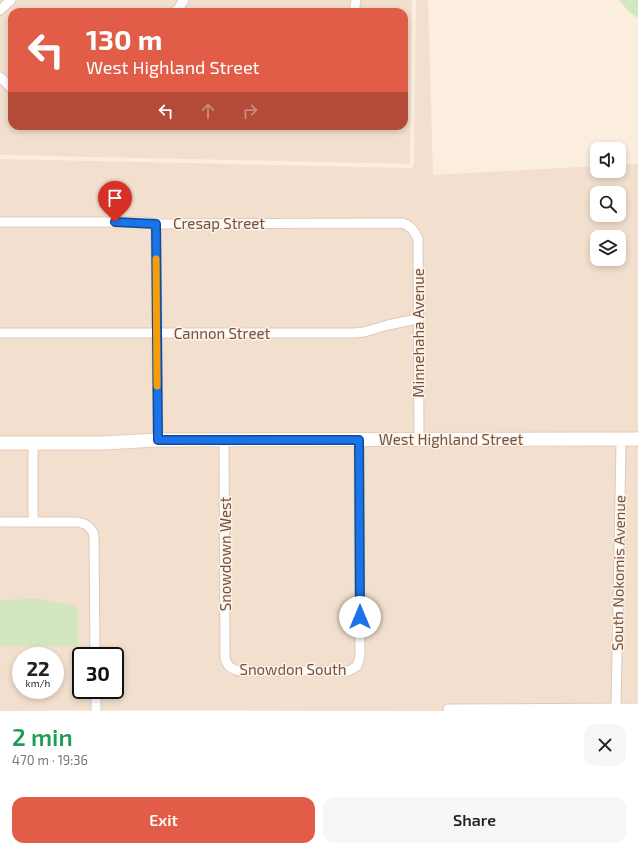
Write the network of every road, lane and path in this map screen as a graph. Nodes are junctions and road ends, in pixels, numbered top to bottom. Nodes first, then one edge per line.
1 (11, 0) edge
2 (0, 10) edge
3 (0, 77) edge
4 (8, 85) edge
5 (0, 222) edge
6 (156, 224) junction
7 (413, 229) joint
8 (417, 319) junction
9 (0, 333) edge
10 (156, 333) junction
11 (419, 439) junction
12 (622, 439) junction
13 (638, 439) edge
14 (158, 440) junction
15 (224, 440) junction
16 (359, 440) junction
17 (0, 443) edge
18 (33, 443) junction
19 (0, 522) edge
20 (33, 522) junction
21 (96, 647) edge
22 (229, 667) joint
23 (96, 699) edge
24 (616, 708) junction
25 (638, 708) edge
26 (448, 709) dead end
27 (517, 710) edge
28 (96, 711) edge

1 - 2 street
3 - 4 street
5 - 6 street, Cresap Street
6 - 7 street, Cresap Street
6 - 10 street
7 - 8 street, Minnehaha Avenue
8 - 10 street, Cannon Street
8 - 11 street, Minnehaha Avenue
9 - 10 street, Cannon Street
10 - 14 street
11 - 12 street, West Highland Street
11 - 16 street, West Highland Street
12 - 13 street, West Highland Street
12 - 24 street, South Nokomis Avenue
14 - 15 street, West Highland Street
14 - 18 street, West Highland Street
15 - 16 street, West Highland Street
15 - 22 street, Snowdown West
16 - 22 street, Snowdon South
17 - 18 street, West Highland Street
18 - 20 street
19 - 20 street
20 - 21 street
23 - 28 street
24 - 25 street
24 - 27 street
26 - 27 street

